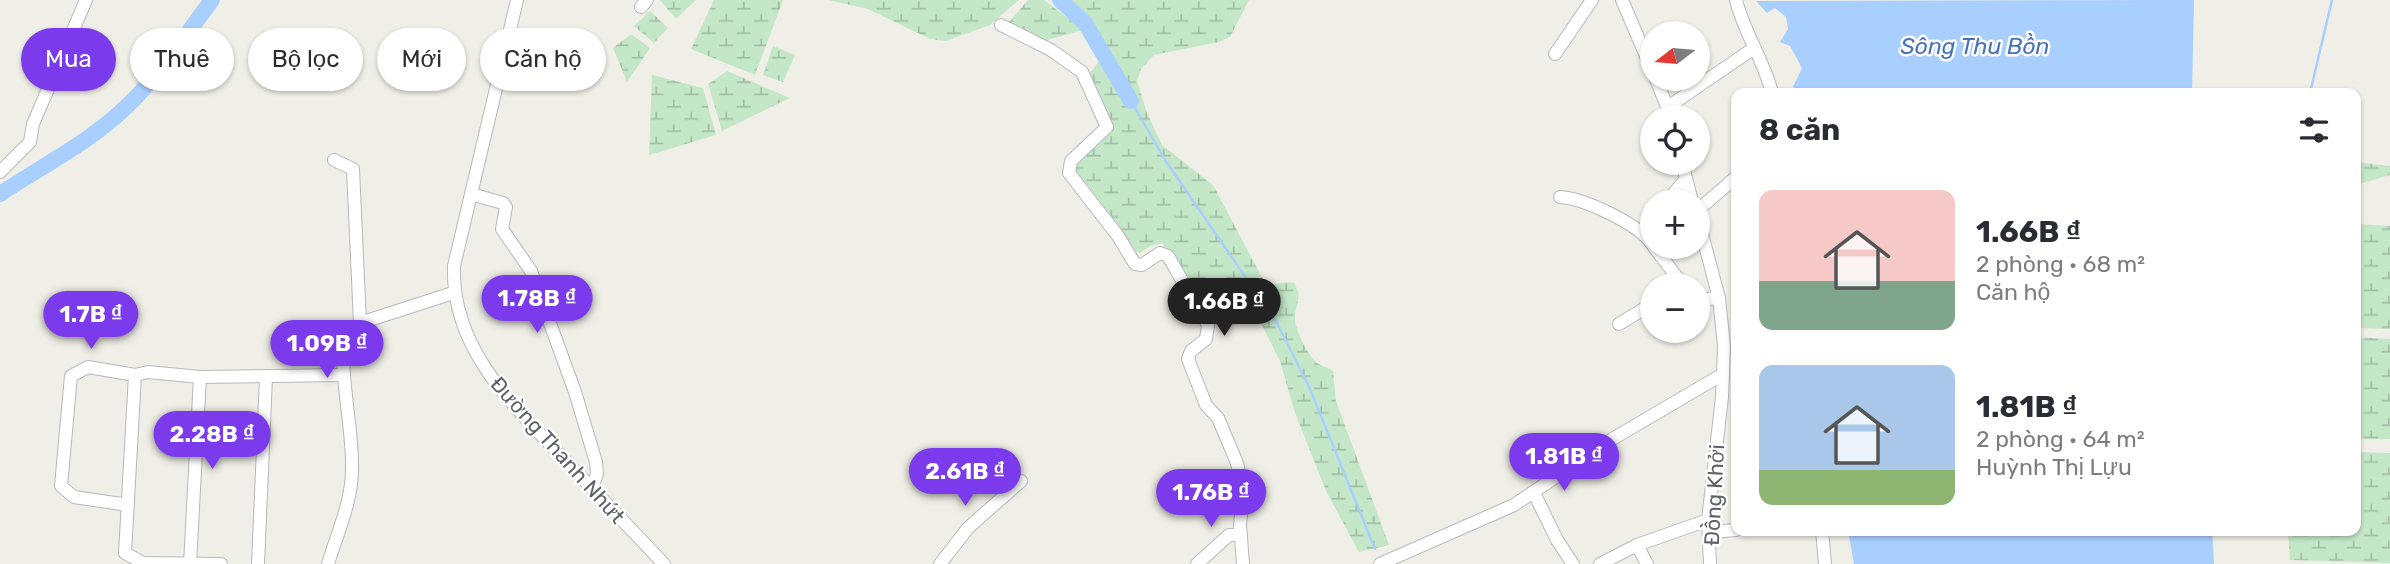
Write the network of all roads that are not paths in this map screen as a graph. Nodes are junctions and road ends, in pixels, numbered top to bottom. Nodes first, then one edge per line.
1 (86, 0) edge
2 (517, 0) edge
3 (1592, 0) edge
4 (1737, 0) edge
5 (1626, 2) edge
6 (1001, 25) dead end
7 (1640, 39) edge
8 (1754, 48) junction
9 (1555, 54) dead end
10 (1770, 88) edge
11 (1678, 105) edge
12 (334, 160) dead end
13 (0, 172) edge
14 (1685, 175) edge
15 (1686, 178) junction
16 (1731, 181) edge
17 (1677, 189) edge
18 (1689, 189) edge
19 (471, 194) junction
20 (1560, 197) dead end
21 (1710, 200) edge
22 (1640, 232) edge
23 (1708, 259) edge
24 (453, 293) junction
25 (1718, 298) junction
26 (1710, 299) edge
27 (1640, 311) edge
28 (360, 323) junction
29 (1619, 324) dead end
30 (1730, 346) edge
31 (135, 374) junction
32 (1723, 374) junction
33 (343, 375) junction
34 (200, 377) junction
35 (266, 377) junction
36 (1021, 481) dead end
37 (592, 488) junction
38 (1535, 493) junction
39 (128, 505) junction
40 (1709, 526) junction
41 (1731, 529) edge
42 (1241, 535) junction
43 (1823, 536) edge
44 (1637, 545) junction
45 (190, 563) edge
46 (220, 564) edge
47 (258, 564) edge
48 (328, 564) edge
49 (664, 564) edge
50 (940, 564) edge
51 (1197, 564) edge
52 (1243, 564) edge
53 (1380, 564) edge
54 (1573, 564) edge
55 (1600, 564) edge
56 (1647, 564) edge
57 (1710, 564) edge
58 (1825, 564) edge

1 - 13 street
2 - 19 street, Đường Thanh Nhứt
3 - 9 street
4 - 8 street
5 - 7 street
6 - 42 street
8 - 10 street
8 - 11 street
12 - 28 street
14 - 15 street
15 - 17 street
15 - 18 street
16 - 21 street
19 - 24 street, Đường Thanh Nhứt
19 - 37 street
20 - 22 street
23 - 25 street, Đồng Khởi
24 - 28 street
24 - 37 street, Đường Thanh Nhứt
25 - 26 street
25 - 30 street, Đồng Khởi
27 - 29 street
28 - 33 street
30 - 32 street, Đồng Khởi
31 - 34 street
31 - 39 street
31 - 39 street
32 - 38 street
32 - 40 street, Đồng Khởi
33 - 35 street
33 - 48 street
34 - 35 street
34 - 45 street
35 - 47 street
36 - 50 street
37 - 49 street, Đường Thanh Nhứt
38 - 53 street
38 - 54 street
39 - 45 street
40 - 41 street
40 - 44 street
40 - 57 street, Đồng Khởi
42 - 51 street
42 - 52 street
43 - 58 street
44 - 55 street
44 - 56 street
45 - 46 street

